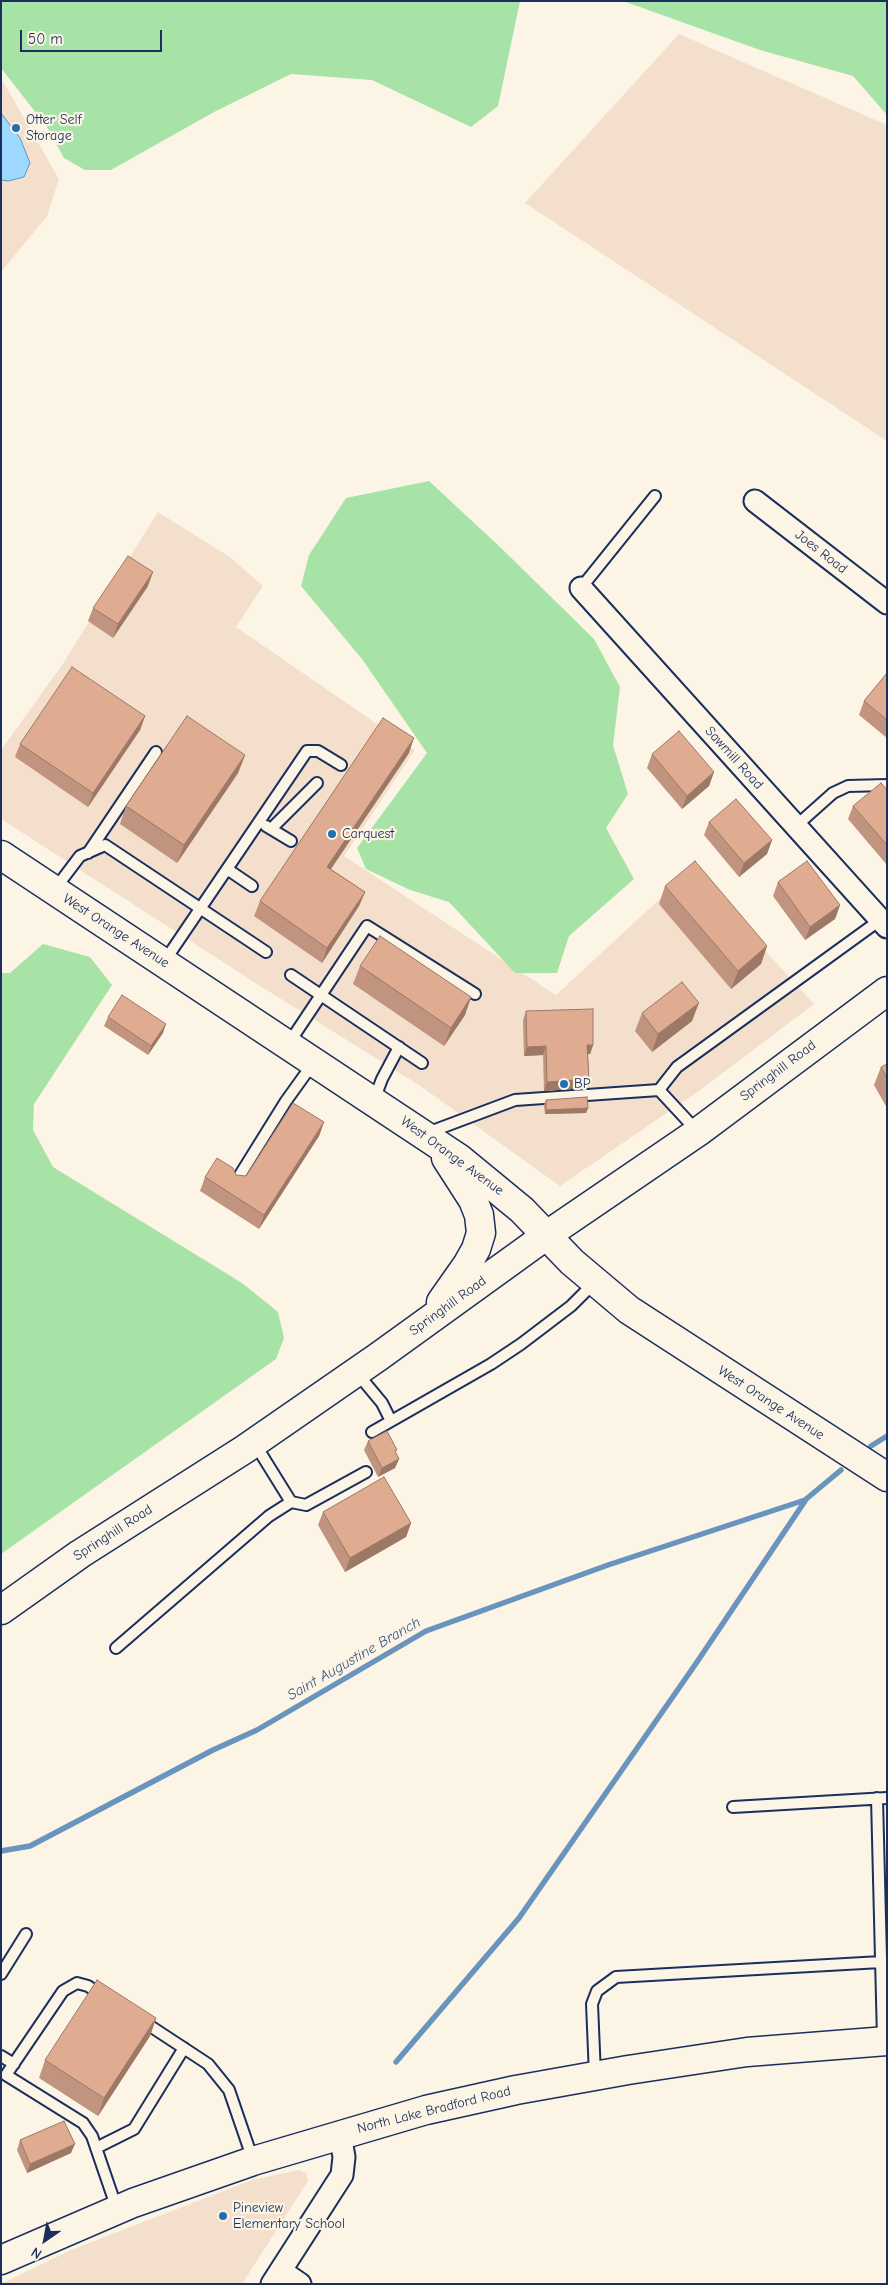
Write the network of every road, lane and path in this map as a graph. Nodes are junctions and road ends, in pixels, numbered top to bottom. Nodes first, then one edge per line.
1 (655, 496) dead end
2 (755, 501) dead end
3 (581, 588) joint
4 (887, 603) edge
5 (156, 752) dead end
6 (341, 765) dead end
7 (317, 783) dead end
8 (887, 785) edge
9 (260, 822) junction
10 (796, 826) junction
11 (271, 829) junction
12 (291, 841) dead end
13 (88, 853) junction
14 (1, 855) edge
15 (227, 869) junction
16 (252, 886) dead end
17 (55, 890) junction
18 (201, 908) junction
19 (884, 923) edge
20 (266, 952) dead end
21 (164, 962) junction
22 (291, 975) dead end
23 (887, 990) edge
24 (475, 994) dead end
25 (321, 995) junction
26 (288, 1045) junction
27 (399, 1047) junction
28 (314, 1062) junction
29 (422, 1063) dead end
30 (659, 1090) junction
31 (374, 1101) junction
32 (698, 1132) junction
33 (424, 1135) junction
34 (236, 1183) edge
35 (546, 1235) junction
36 (595, 1283) junction
37 (429, 1319) junction
38 (356, 1372) junction
39 (391, 1421) junction
40 (372, 1432) dead end
41 (254, 1443) junction
42 (366, 1472) dead end
43 (885, 1476) edge
44 (291, 1502) junction
45 (1, 1610) edge
46 (116, 1648) dead end
47 (882, 1798) edge
48 (733, 1807) dead end
49 (26, 1934) dead end
50 (883, 1955) edge
51 (1, 1974) edge
52 (112, 2002) edge
53 (128, 2012) edge
54 (885, 2041) edge
55 (184, 2048) junction
56 (1, 2056) edge
57 (14, 2064) junction
58 (595, 2076) junction
59 (4, 2077) edge
60 (340, 2134) junction
61 (96, 2148) junction
62 (254, 2161) junction
63 (117, 2210) junction
64 (1, 2260) edge
65 (276, 2278) edge
66 (300, 2284) edge

1 - 3 lane
2 - 4 street, Joes Road
3 - 10 street, Sawmill Road
5 - 13 lane
6 - 9 lane
7 - 11 lane
8 - 10 lane
9 - 11 lane
9 - 15 lane
10 - 19 street, Sawmill Road
11 - 12 lane
13 - 17 lane
13 - 18 lane
14 - 17 main road, West Orange Avenue
15 - 16 lane
15 - 18 lane
17 - 21 main road, West Orange Avenue
18 - 20 lane
18 - 21 lane
19 - 30 lane
21 - 26 main road, West Orange Avenue
22 - 25 lane
23 - 32 main road, Springhill Road
24 - 25 lane
25 - 26 lane
25 - 27 lane
26 - 28 main road, West Orange Avenue
27 - 29 lane
27 - 31 lane
28 - 31 main road, West Orange Avenue
28 - 34 lane
30 - 32 lane
30 - 33 lane
31 - 33 main road, West Orange Avenue
32 - 35 main road, Springhill Road
33 - 35 main road, West Orange Avenue
33 - 37 main road
35 - 36 main road, West Orange Avenue
35 - 37 main road, Springhill Road
36 - 39 lane
36 - 43 main road, West Orange Avenue
37 - 38 main road, Springhill Road
38 - 39 lane
38 - 41 main road, Springhill Road
39 - 40 lane
41 - 44 lane
41 - 45 main road, Springhill Road
42 - 44 lane
44 - 46 lane
47 - 48 lane
47 - 50 lane
49 - 51 lane
50 - 54 lane
50 - 58 lane
52 - 57 lane
53 - 55 lane
54 - 58 main road, North Lake Bradford Road
55 - 61 lane
55 - 62 lane
56 - 57 lane
57 - 59 lane
58 - 60 main road, North Lake Bradford Road
59 - 61 lane
60 - 62 main road, North Lake Bradford Road
60 - 65 street
61 - 63 lane
62 - 63 main road, North Lake Bradford Road
63 - 64 main road, North Lake Bradford Road
65 - 66 street

